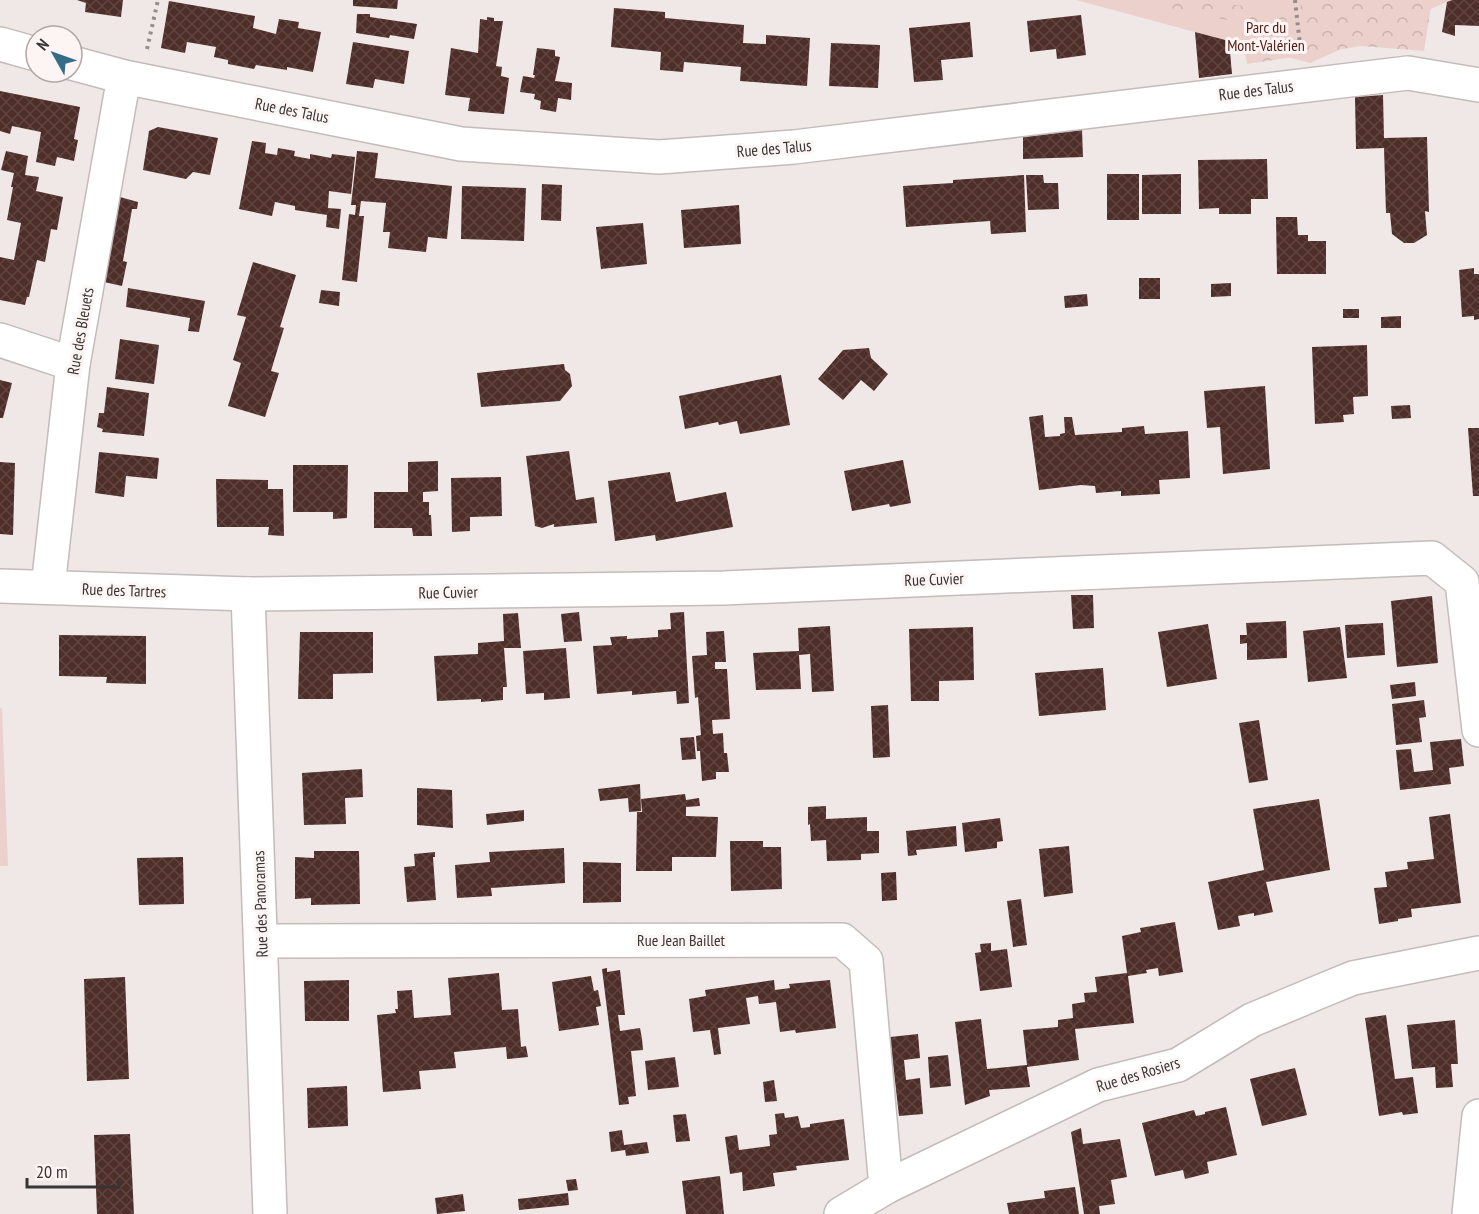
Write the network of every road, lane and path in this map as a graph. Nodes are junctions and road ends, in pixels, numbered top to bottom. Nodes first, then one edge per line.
1 (158, 0) edge
2 (1295, 0) edge
3 (0, 44) edge
4 (24, 51) edge
5 (146, 53) dead end
6 (84, 66) edge
7 (124, 77) junction
8 (1304, 84) junction
9 (1479, 86) edge
10 (0, 340) edge
11 (73, 364) junction
12 (0, 586) edge
13 (48, 587) junction
14 (248, 594) junction
15 (1479, 730) edge
16 (261, 940) junction
17 (1479, 953) edge
18 (1479, 1116) edge
19 (886, 1186) junction
20 (1473, 1206) edge
21 (270, 1214) edge
22 (841, 1214) edge

1 - 5 path
2 - 8 path
3 - 4 street
6 - 7 street, Rue des Talus
7 - 8 street, Rue des Talus
7 - 11 street, Rue des Bleuets
8 - 9 street, Rue des Talus
10 - 11 street
11 - 13 street, Rue des Bleuets
12 - 13 street, Rue des Tartres
13 - 14 street, Rue des Tartres
14 - 15 street, Rue Cuvier
14 - 16 street, Rue des Panoramas
16 - 19 street, Rue Jean Baillet
16 - 21 street, Rue des Panoramas
17 - 19 street, Rue des Rosiers
18 - 20 street
19 - 22 street, Rue des Rosiers

